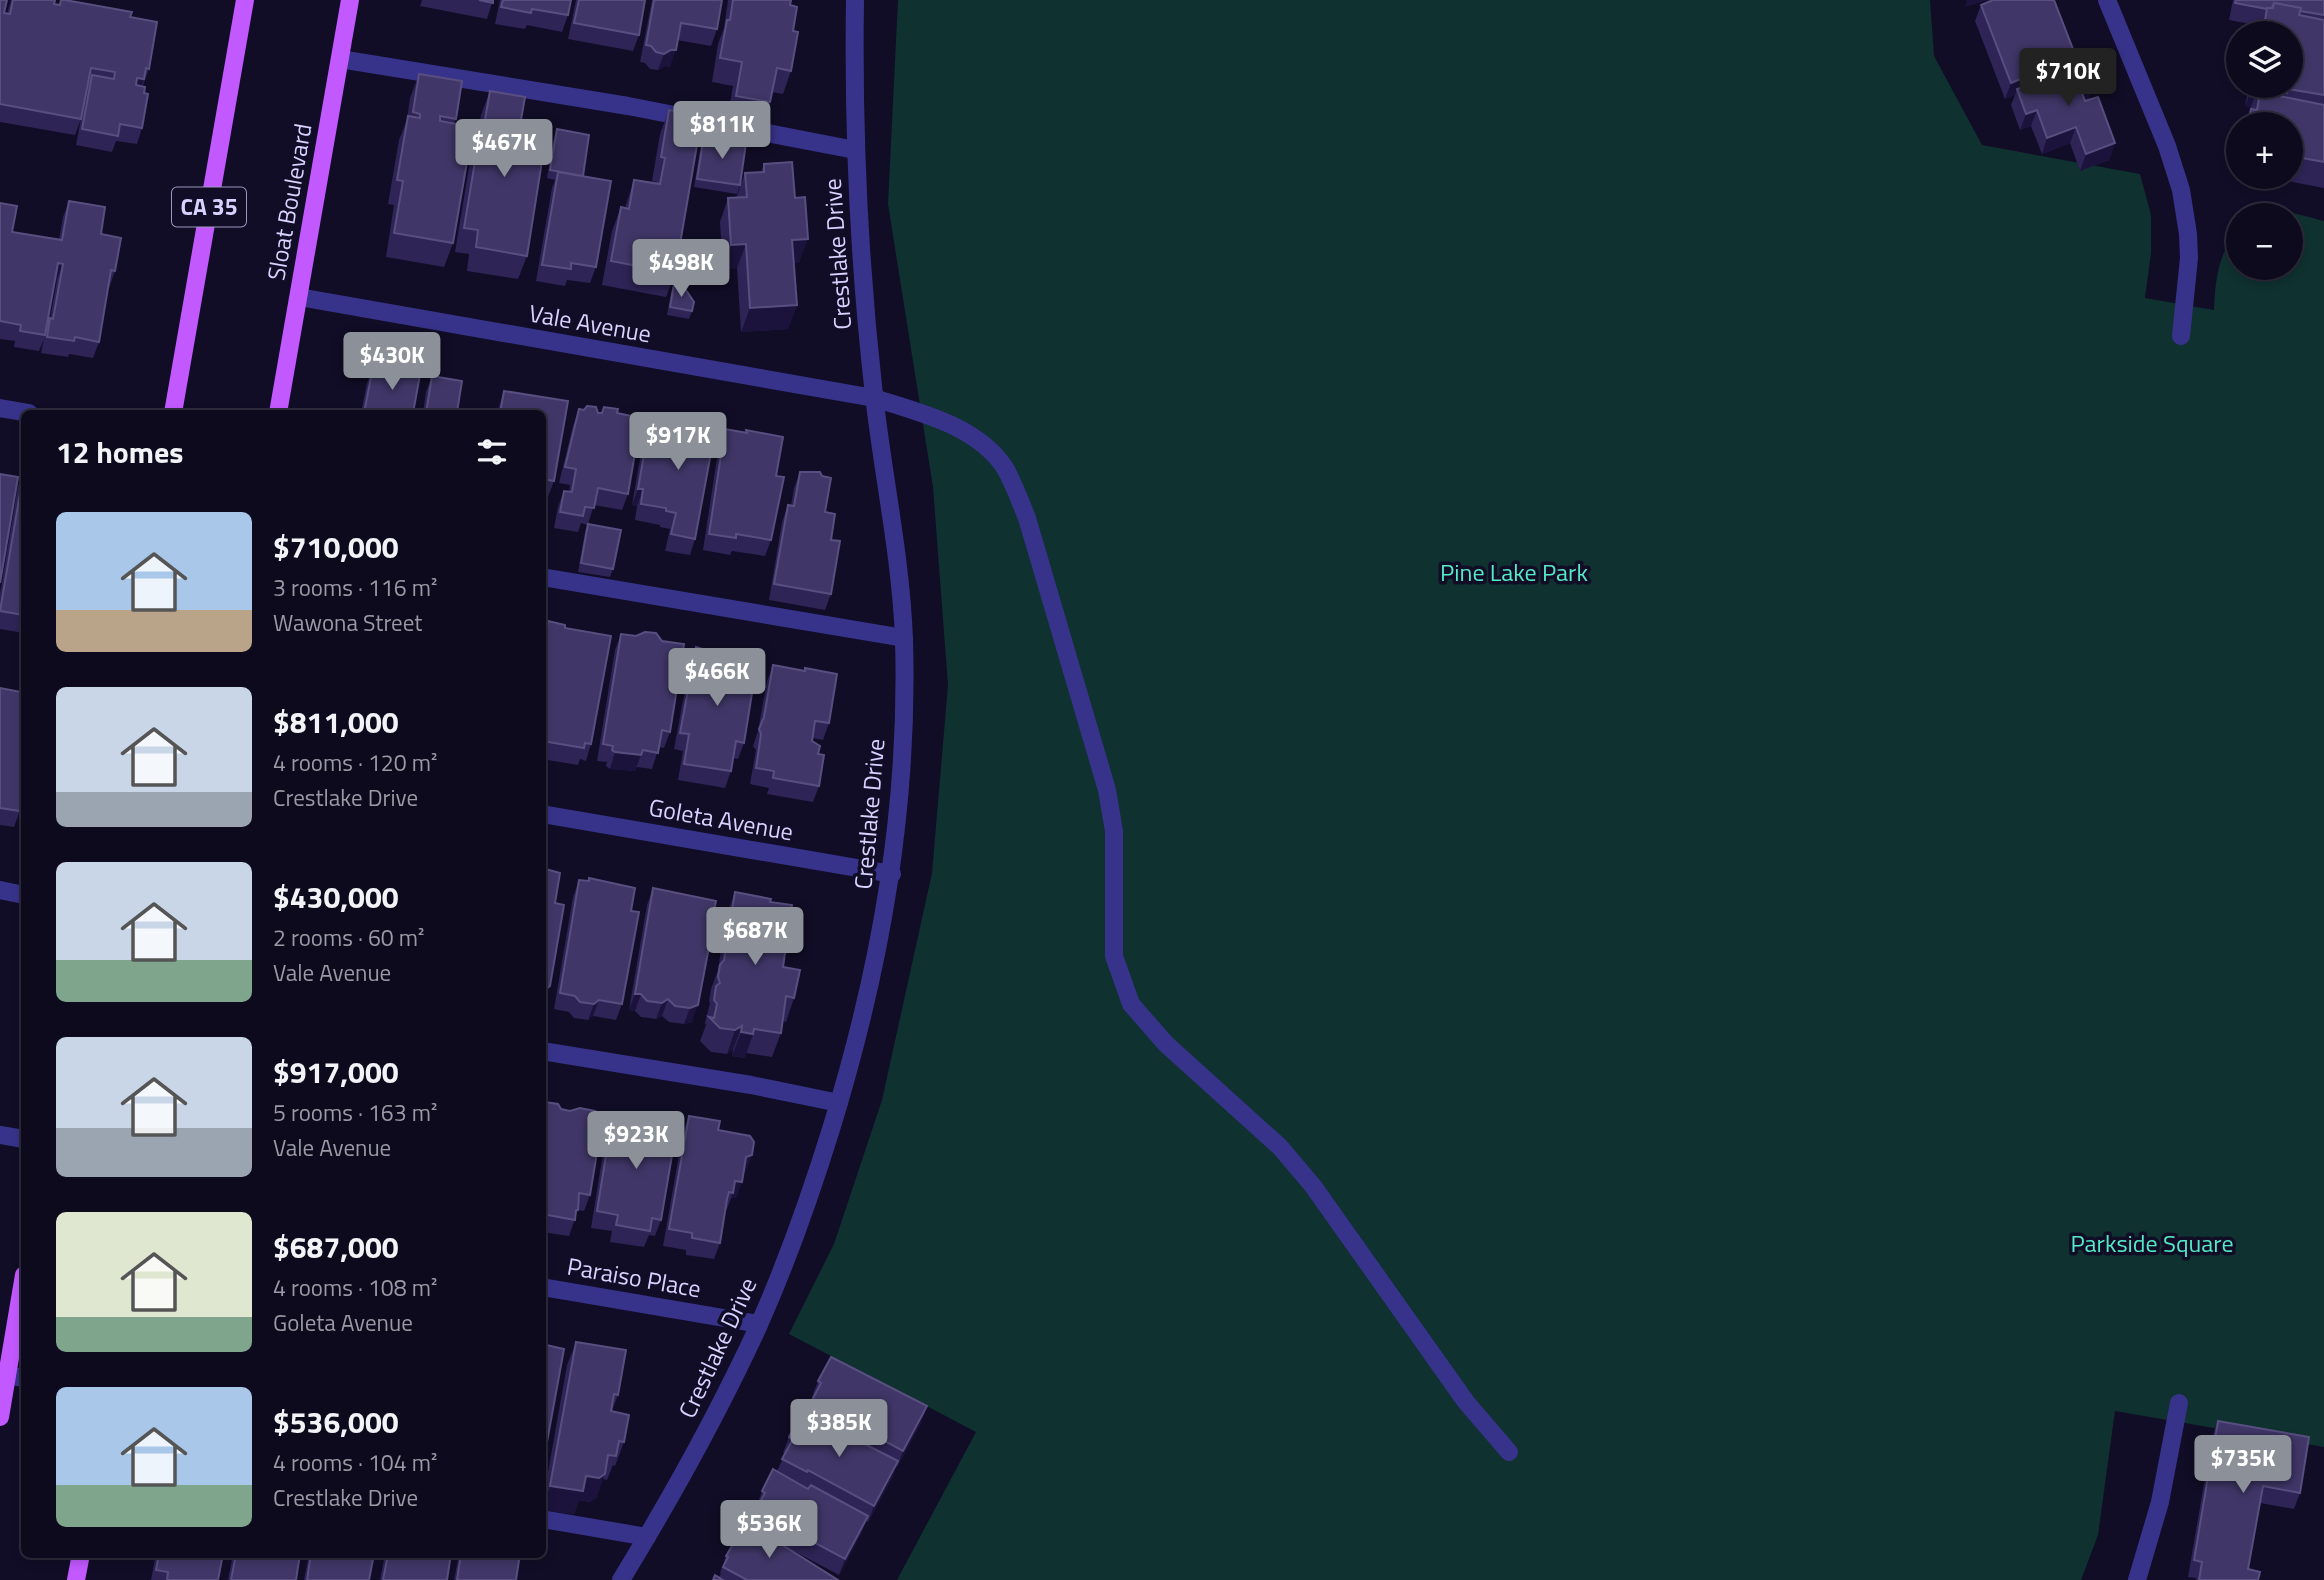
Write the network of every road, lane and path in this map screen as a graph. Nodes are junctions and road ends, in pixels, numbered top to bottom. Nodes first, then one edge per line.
1 (245, 0) edge
2 (350, 0) edge
3 (855, 0) edge
4 (2107, 0) edge
5 (340, 59) junction
6 (855, 150) junction
7 (299, 297) junction
8 (2181, 336) dead end
9 (874, 398) junction
10 (0, 408) edge
11 (174, 410) edge
12 (279, 410) edge
13 (21, 412) edge
14 (546, 578) edge
15 (904, 638) junction
16 (546, 815) edge
17 (892, 874) junction
18 (0, 890) edge
19 (21, 894) edge
20 (546, 1052) edge
21 (839, 1103) junction
22 (0, 1135) edge
23 (21, 1138) edge
24 (546, 1288) edge
25 (21, 1298) edge
26 (759, 1324) junction
27 (11, 1375) edge
28 (2179, 1403) dead end
29 (0, 1417) edge
30 (1509, 1452) dead end
31 (546, 1520) edge
32 (647, 1537) junction
33 (80, 1558) edge
34 (76, 1580) edge
35 (621, 1580) edge
36 (2137, 1580) edge

1 - 11 main road, CA 35
2 - 5 main road, Sloat Boulevard
3 - 6 street, Crestlake Drive
4 - 8 street
5 - 6 street
5 - 7 main road, Sloat Boulevard
6 - 9 street, Crestlake Drive
7 - 9 street, Vale Avenue
7 - 12 main road, Sloat Boulevard
9 - 15 street, Crestlake Drive
9 - 30 street, Vale Avenue
10 - 13 street
14 - 15 street
15 - 17 street, Crestlake Drive
16 - 17 street, Goleta Avenue
17 - 21 street, Crestlake Drive
18 - 19 street
20 - 21 street
21 - 26 street, Crestlake Drive
22 - 23 street
24 - 26 street, Paraiso Place
25 - 27 main road
26 - 32 street, Crestlake Drive
27 - 29 main road
28 - 36 street
31 - 32 street
32 - 35 street, Crestlake Drive
33 - 34 main road

